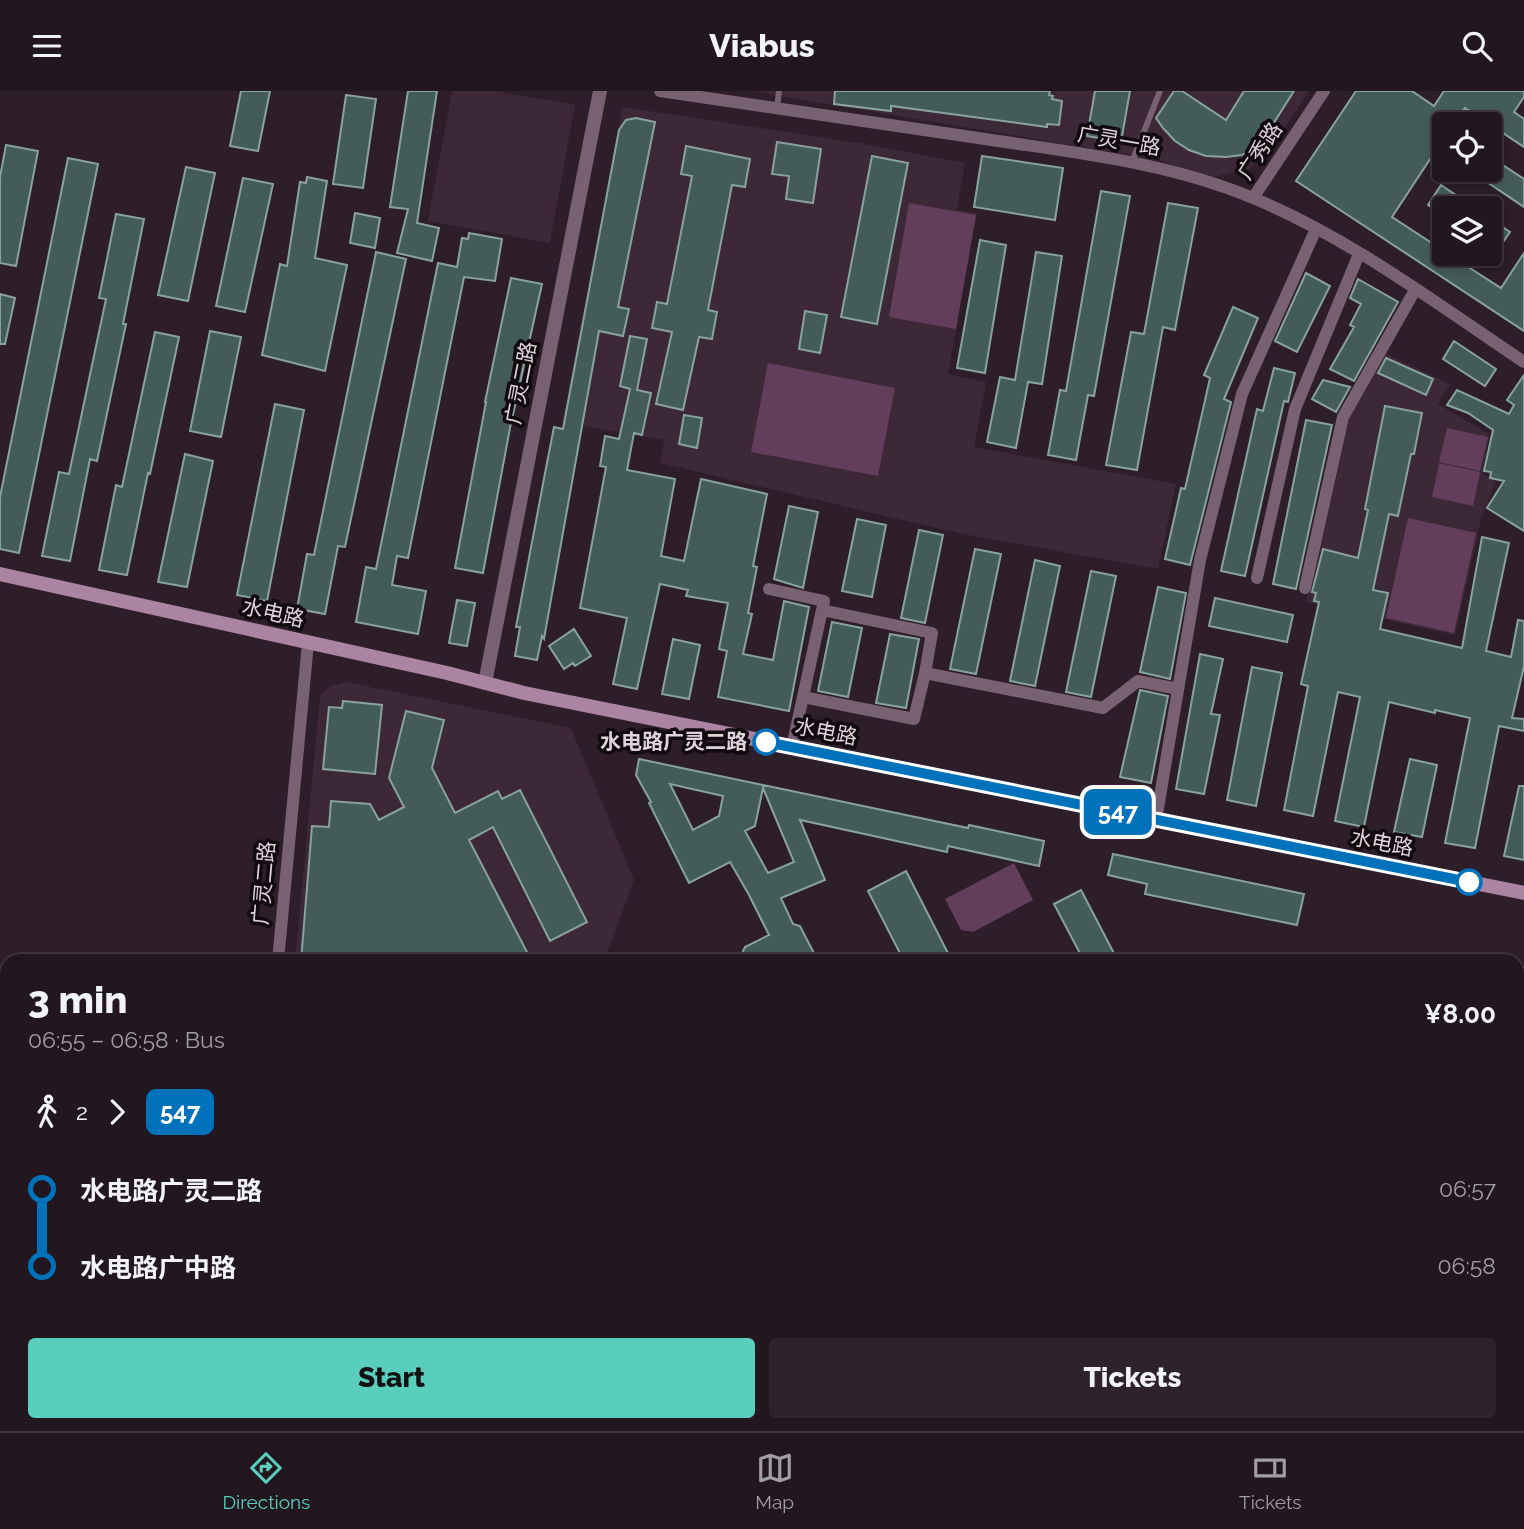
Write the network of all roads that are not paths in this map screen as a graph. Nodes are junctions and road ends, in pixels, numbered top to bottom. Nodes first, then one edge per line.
1 (600, 91) edge
2 (660, 91) edge
3 (779, 91) edge
4 (1160, 91) edge
5 (1324, 91) edge
6 (777, 108) junction
7 (1132, 162) junction
8 (1253, 198) junction
9 (1316, 229) junction
10 (1359, 254) junction
11 (1415, 291) junction
12 (1524, 362) edge
13 (0, 574) edge
14 (1257, 578) dead end
15 (1305, 588) dead end
16 (769, 589) dead end
17 (822, 610) junction
18 (308, 643) junction
19 (925, 673) junction
20 (485, 683) junction
21 (1178, 689) junction
22 (803, 697) junction
23 (792, 747) junction
24 (1156, 820) junction
25 (1524, 893) edge
26 (279, 954) edge

1 - 20 street, 广灵二路
2 - 6 street, 广灵一路
3 - 6 lane
4 - 7 lane
5 - 8 street, 广秀路
6 - 7 street, 广灵一路
7 - 8 street, 广灵一路
8 - 9 street, 广灵一路
9 - 10 street, 广灵一路
9 - 21 street
10 - 11 street, 广灵一路
10 - 14 street
11 - 12 street, 广灵一路
11 - 15 street
13 - 18 main road, 水电路
16 - 17 street
17 - 19 street
17 - 22 street
18 - 20 main road, 水电路
18 - 26 street, 广灵二路
19 - 21 street
19 - 22 street
20 - 23 main road, 水电路
21 - 24 street
22 - 23 street
23 - 24 main road, 水电路
24 - 25 main road, 水电路

